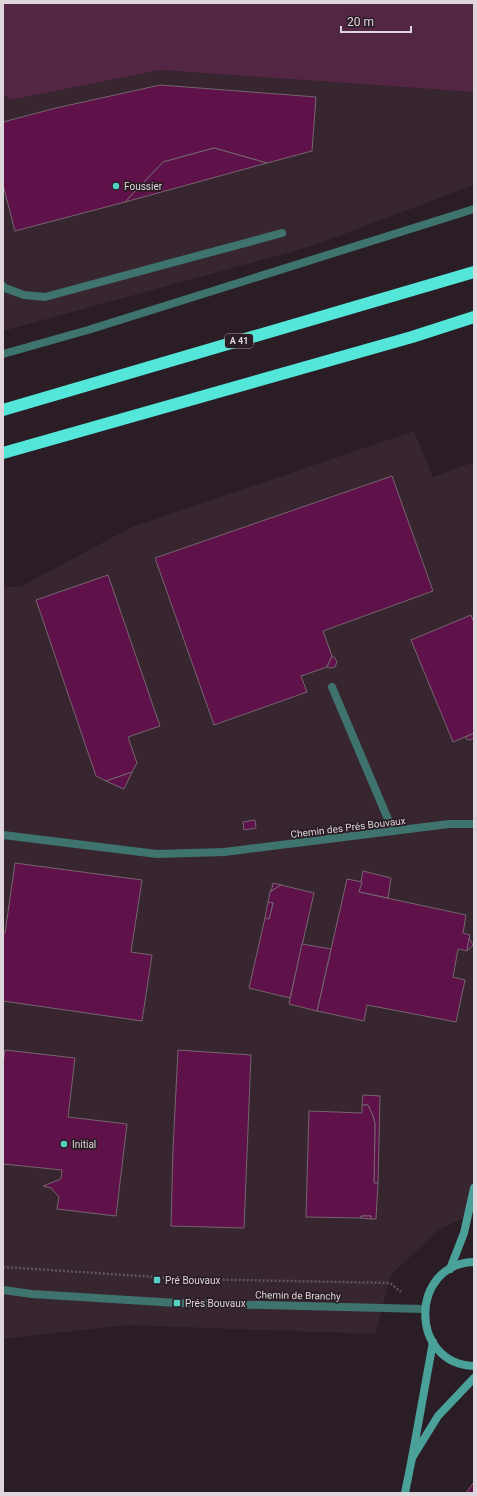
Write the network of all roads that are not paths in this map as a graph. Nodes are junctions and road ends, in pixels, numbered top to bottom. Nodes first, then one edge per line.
1 (474, 209) edge
2 (282, 233) dead end
3 (474, 272) edge
4 (3, 286) edge
5 (474, 317) edge
6 (3, 354) edge
7 (3, 410) edge
8 (3, 453) edge
9 (332, 688) dead end
10 (474, 824) edge
11 (393, 831) junction
12 (3, 835) edge
13 (474, 1183) edge
14 (474, 1187) edge
15 (474, 1262) edge
16 (450, 1269) junction
17 (3, 1290) edge
18 (424, 1309) junction
19 (433, 1342) junction
20 (474, 1366) edge
21 (474, 1378) edge
22 (412, 1458) junction
23 (405, 1493) edge

1 - 6 street
2 - 4 street
3 - 7 highway, A 41
5 - 8 highway
9 - 11 street
10 - 11 street, Chemin des Prés Bouvaux
11 - 12 street, Chemin des Prés Bouvaux
13 - 14 street
14 - 16 street
15 - 16 street
16 - 18 street
17 - 18 street, Chemin de Branchy
18 - 19 street
19 - 20 street
19 - 22 street
21 - 22 street
22 - 23 street

